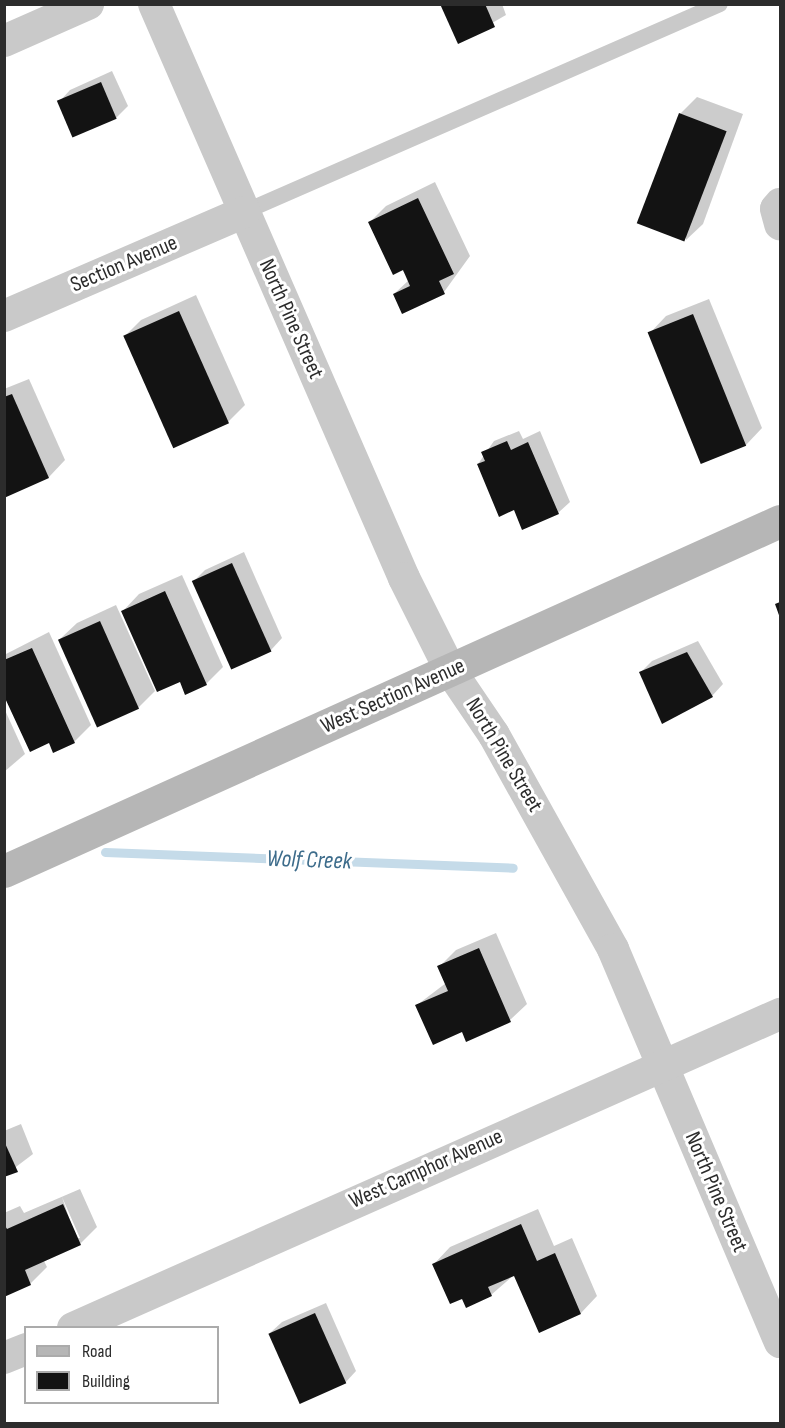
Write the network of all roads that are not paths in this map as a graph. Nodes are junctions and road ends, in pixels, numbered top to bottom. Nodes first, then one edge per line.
1 (88, 4) edge
2 (154, 4) edge
3 (720, 4) edge
4 (4, 40) edge
5 (780, 204) edge
6 (244, 212) junction
7 (780, 224) edge
8 (4, 316) edge
9 (780, 521) edge
10 (450, 670) junction
11 (4, 871) edge
12 (780, 1014) edge
13 (662, 1064) junction
14 (77, 1326) edge
15 (780, 1342) edge
16 (24, 1350) edge
17 (4, 1358) edge

1 - 4 street
2 - 6 street, North Pine Street
3 - 6 lane
5 - 7 street
6 - 8 street, Section Avenue
6 - 10 street, North Pine Street
9 - 10 street, West Section Avenue
10 - 11 street, West Section Avenue
10 - 13 street, North Pine Street
12 - 13 street, West Camphor Avenue
13 - 14 street, West Camphor Avenue
13 - 15 street, North Pine Street
16 - 17 street

